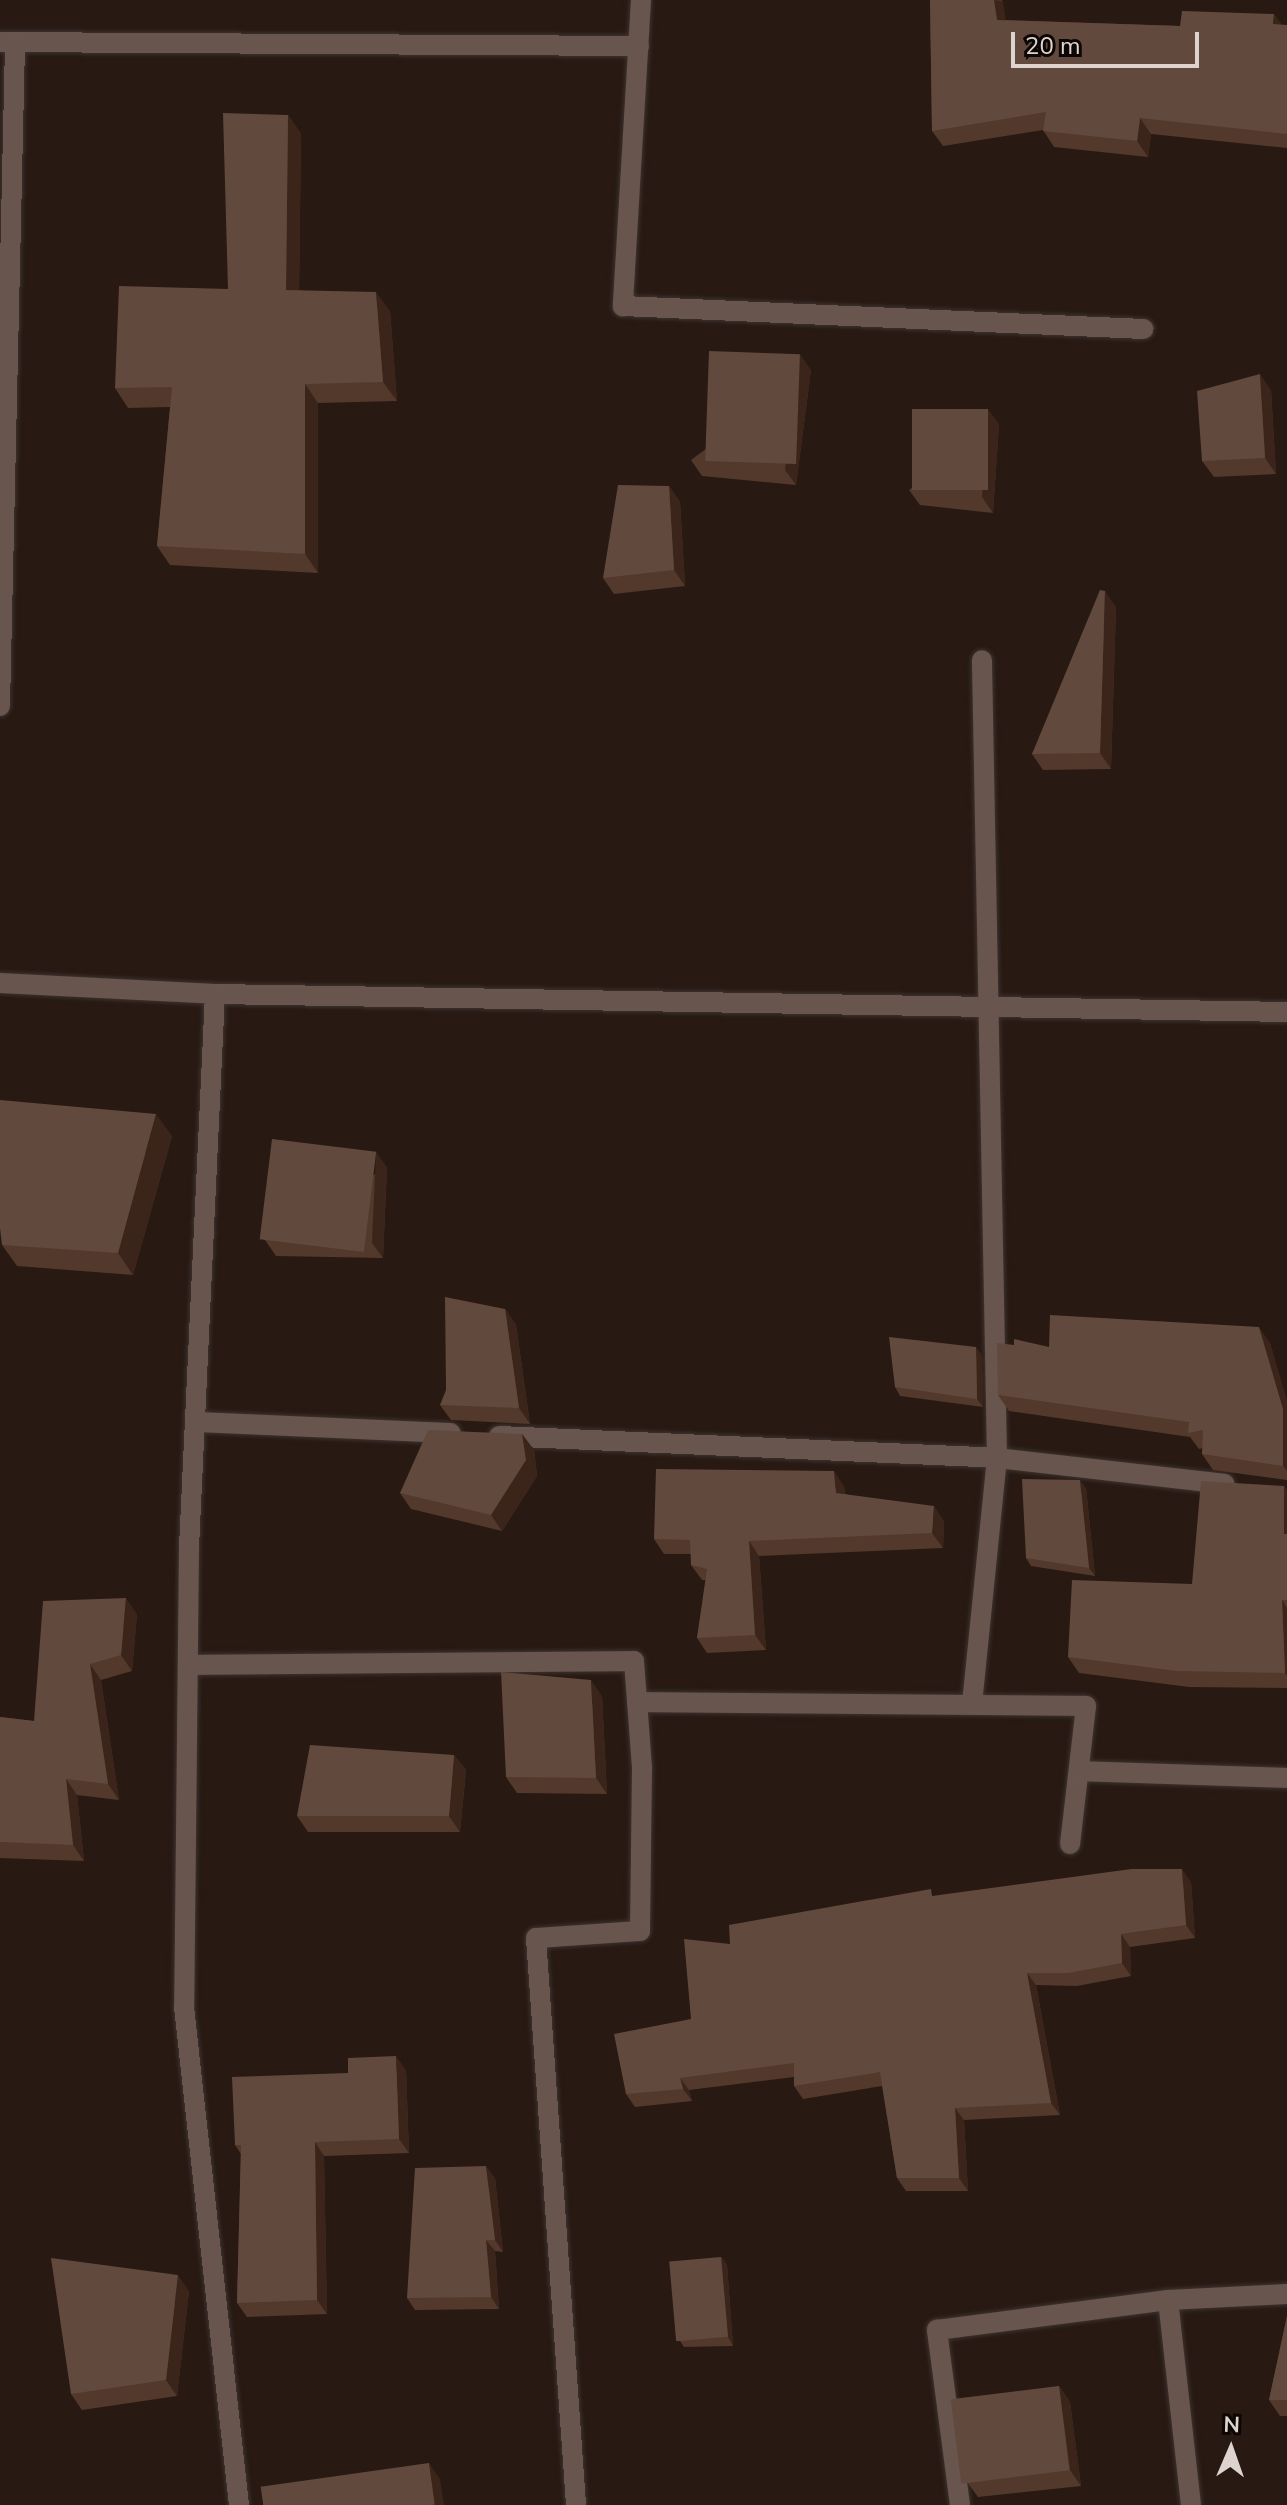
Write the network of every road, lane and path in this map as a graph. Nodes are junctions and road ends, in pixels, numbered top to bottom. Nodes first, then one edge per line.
1 (641, 0) edge
2 (8, 43) edge
3 (639, 46) junction
4 (1143, 329) dead end
5 (982, 660) dead end
6 (0, 706) edge
7 (0, 983) edge
8 (215, 994) junction
9 (991, 1008) junction
10 (1287, 1012) edge
11 (196, 1422) junction
12 (997, 1458) junction
13 (1241, 1486) edge
14 (188, 1665) junction
15 (637, 1702) junction
16 (972, 1704) junction
17 (1079, 1771) junction
18 (1287, 1778) edge
19 (1070, 1844) dead end
20 (1287, 2294) edge
21 (1168, 2300) junction
22 (239, 2505) edge
23 (576, 2505) edge
24 (960, 2505) edge
25 (1191, 2505) edge

1 - 3 street
2 - 3 street
2 - 6 street
3 - 4 street
5 - 9 street
7 - 8 street
8 - 9 street
8 - 11 street
9 - 10 street
9 - 12 street
11 - 12 street
11 - 14 street
12 - 13 street
12 - 16 street
14 - 15 street
14 - 22 street
15 - 16 street
15 - 23 street
16 - 17 street
17 - 18 street
17 - 19 street
20 - 21 street
21 - 24 street
21 - 25 street

